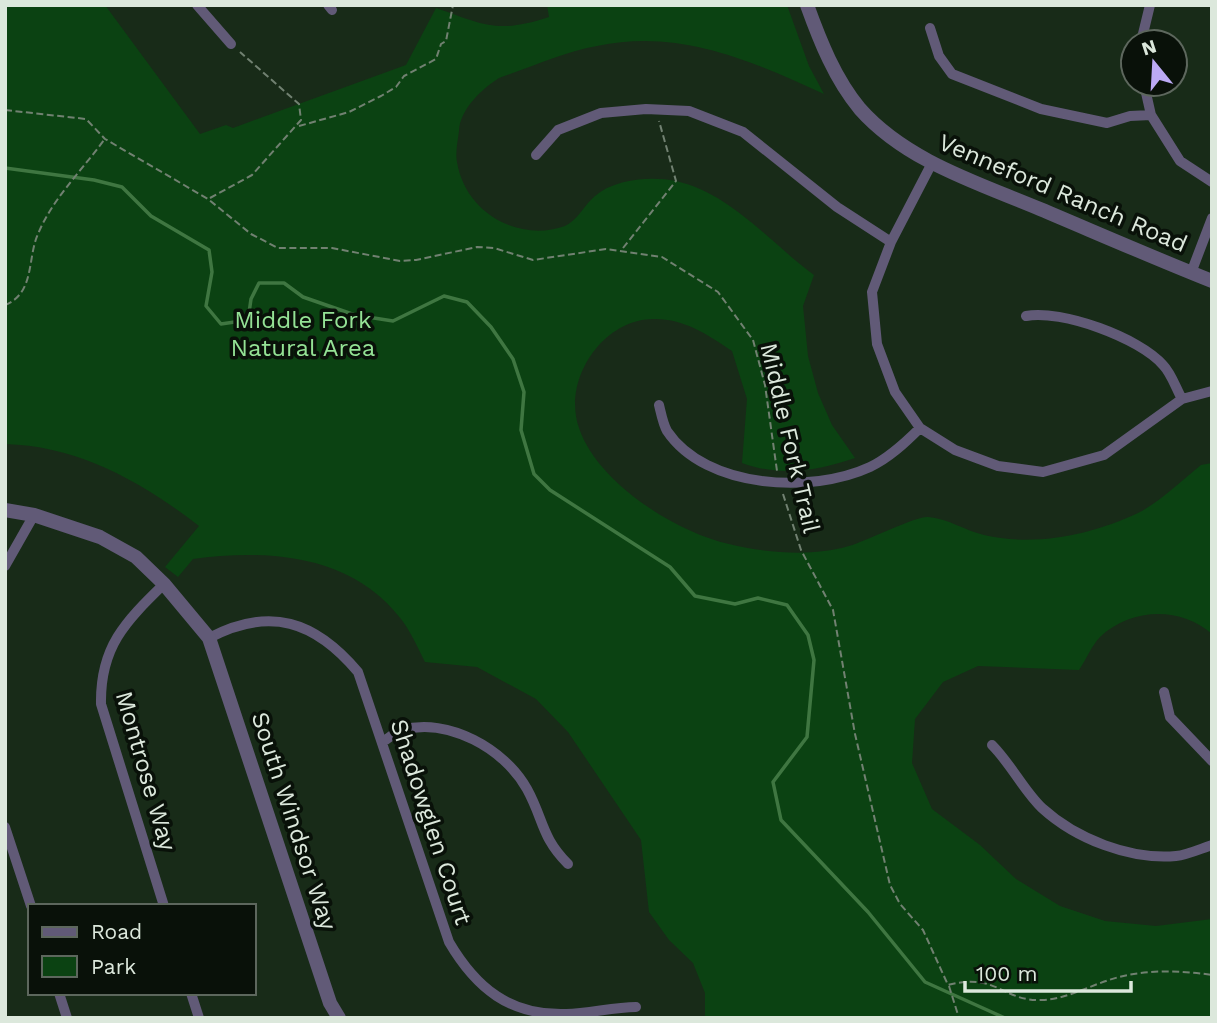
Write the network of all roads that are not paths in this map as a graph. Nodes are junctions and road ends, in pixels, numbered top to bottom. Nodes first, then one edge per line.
1 (197, 5) edge
2 (807, 5) edge
3 (1150, 5) edge
4 (930, 28) dead end
5 (1144, 28) edge
6 (231, 44) road end
7 (1148, 98) edge
8 (1152, 115) junction
9 (536, 155) dead end
10 (932, 163) junction
11 (1212, 183) edge
12 (1212, 218) edge
13 (891, 242) junction
14 (1191, 273) junction
15 (1212, 281) edge
16 (1026, 316) dead end
17 (1212, 391) edge
18 (1182, 399) junction
19 (659, 405) dead end
20 (920, 428) junction
21 (5, 510) edge
22 (34, 515) junction
23 (5, 566) edge
24 (164, 584) junction
25 (209, 638) junction
26 (1164, 692) dead end
27 (384, 741) junction
28 (992, 745) dead end
29 (1212, 761) edge
30 (5, 827) edge
31 (1212, 845) edge
32 (568, 864) dead end
33 (30, 904) edge
34 (163, 904) edge
35 (60, 995) edge
36 (192, 995) edge
37 (636, 1007) dead end
38 (67, 1018) edge
39 (199, 1018) edge
40 (339, 1018) edge

1 - 6 street
2 - 10 street, Venneford Ranch Road
3 - 5 street
4 - 8 street
7 - 8 street
8 - 11 street
9 - 13 street
10 - 13 street
10 - 14 street, Venneford Ranch Road
12 - 14 street
13 - 20 street
14 - 15 street, Venneford Ranch Road
16 - 18 street
17 - 18 street
18 - 20 street
19 - 20 street
21 - 22 street
22 - 23 street
22 - 24 street
24 - 25 street
24 - 34 street, Montrose Way
25 - 27 street, Shadowglen Court
25 - 40 street, South Windsor Way
26 - 29 street
27 - 32 street
27 - 37 street, Shadowglen Court
28 - 31 street
30 - 33 street
35 - 38 street
36 - 39 street

